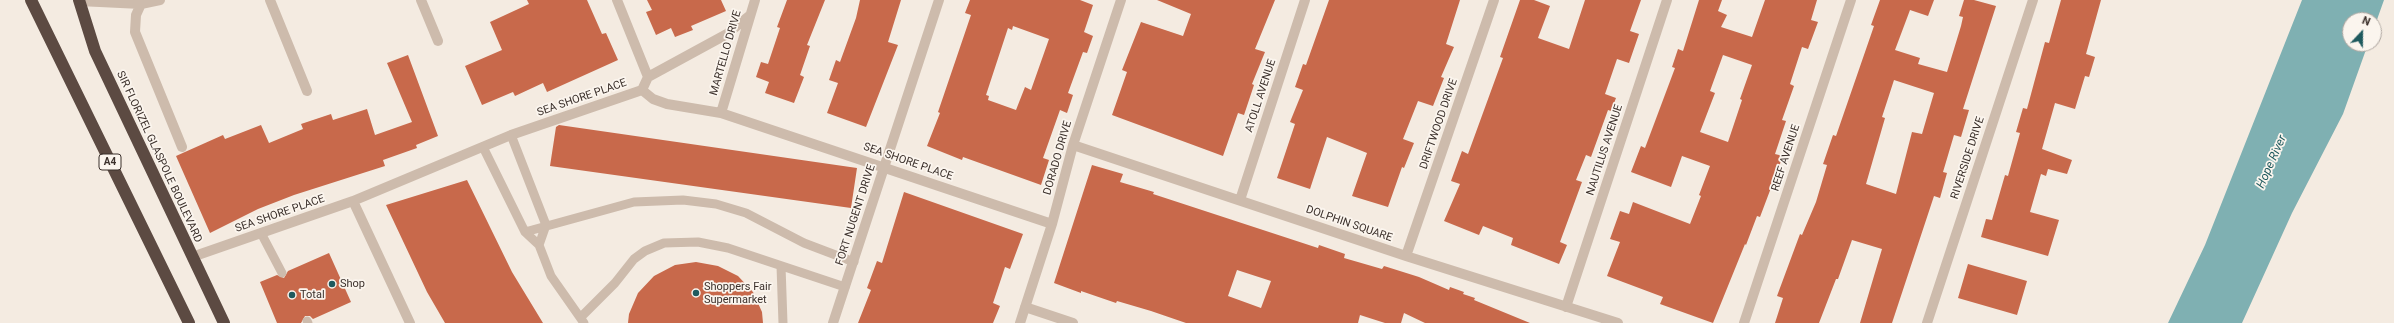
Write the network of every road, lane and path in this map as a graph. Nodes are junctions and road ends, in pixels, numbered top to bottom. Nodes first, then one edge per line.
1 (31, 0) edge
2 (79, 0) edge
3 (160, 0) edge
4 (270, 0) edge
5 (420, 0) edge
6 (617, 0) edge
7 (755, 0) edge
8 (939, 0) edge
9 (1122, 0) edge
10 (1305, 0) edge
11 (1494, 0) edge
12 (1667, 0) edge
13 (1851, 0) edge
14 (2033, 0) edge
15 (141, 4) junction
16 (749, 16) junction
17 (438, 41) dead end
18 (648, 77) junction
19 (642, 90) junction
20 (307, 91) dead end
21 (721, 113) junction
22 (511, 135) junction
23 (1073, 145) junction
24 (182, 147) dead end
25 (483, 147) junction
26 (884, 167) junction
27 (1240, 200) junction
28 (353, 201) junction
29 (1052, 224) junction
30 (546, 225) junction
31 (525, 232) junction
32 (261, 233) junction
33 (539, 244) junction
34 (1406, 256) junction
35 (192, 257) junction
36 (854, 262) junction
37 (781, 266) junction
38 (282, 273) dead end
39 (845, 287) junction
40 (1025, 307) junction
41 (1566, 307) junction
42 (582, 320) edge
43 (189, 323) edge
44 (224, 323) edge
45 (410, 323) edge
46 (783, 323) edge
47 (834, 323) edge
48 (1020, 323) edge
49 (1073, 323) edge
50 (1618, 323) edge
51 (1744, 323) edge
52 (1927, 323) edge

1 - 43 highway, A4
2 - 15 street
2 - 35 highway, SIR FLORIZEL GLASPOLE BOULEVARD
3 - 15 street
4 - 20 street
5 - 17 street
6 - 18 street
7 - 16 street, MARTELLO DRIVE
8 - 26 street, FORT NUGENT DRIVE
9 - 23 street, DORADO DRIVE
10 - 27 street, ATOLL AVENUE
11 - 34 street, DRIFTWOOD DRIVE
12 - 41 street, NAUTILUS AVENUE
13 - 51 street, REEF AVENUE
14 - 52 street, RIVERSIDE DRIVE
15 - 24 street
16 - 18 street
16 - 21 street, MARTELLO DRIVE
18 - 19 street
19 - 21 street, SEA SHORE PLACE
19 - 22 street, SEA SHORE PLACE
21 - 26 street, SEA SHORE PLACE
22 - 25 street, SEA SHORE PLACE
22 - 30 lane
23 - 27 street, DOLPHIN SQUARE
23 - 29 street, DORADO DRIVE
25 - 28 street, SEA SHORE PLACE
25 - 31 lane
26 - 29 street, SEA SHORE PLACE
26 - 36 street, FORT NUGENT DRIVE
27 - 34 street, DOLPHIN SQUARE
28 - 32 street, SEA SHORE PLACE
28 - 45 street
29 - 40 street, DORADO DRIVE
30 - 31 lane
30 - 33 lane
30 - 36 lane
31 - 33 lane
32 - 35 street, SEA SHORE PLACE
32 - 38 lane
33 - 42 lane
34 - 41 street, DOLPHIN SQUARE
35 - 44 highway, SIR FLORIZEL GLASPOLE BOULEVARD
36 - 39 street, FORT NUGENT DRIVE
37 - 39 lane
37 - 42 lane
37 - 46 lane
39 - 47 street, FORT NUGENT DRIVE
40 - 48 street, DORADO DRIVE
40 - 49 street
41 - 50 street, DOLPHIN SQUARE

